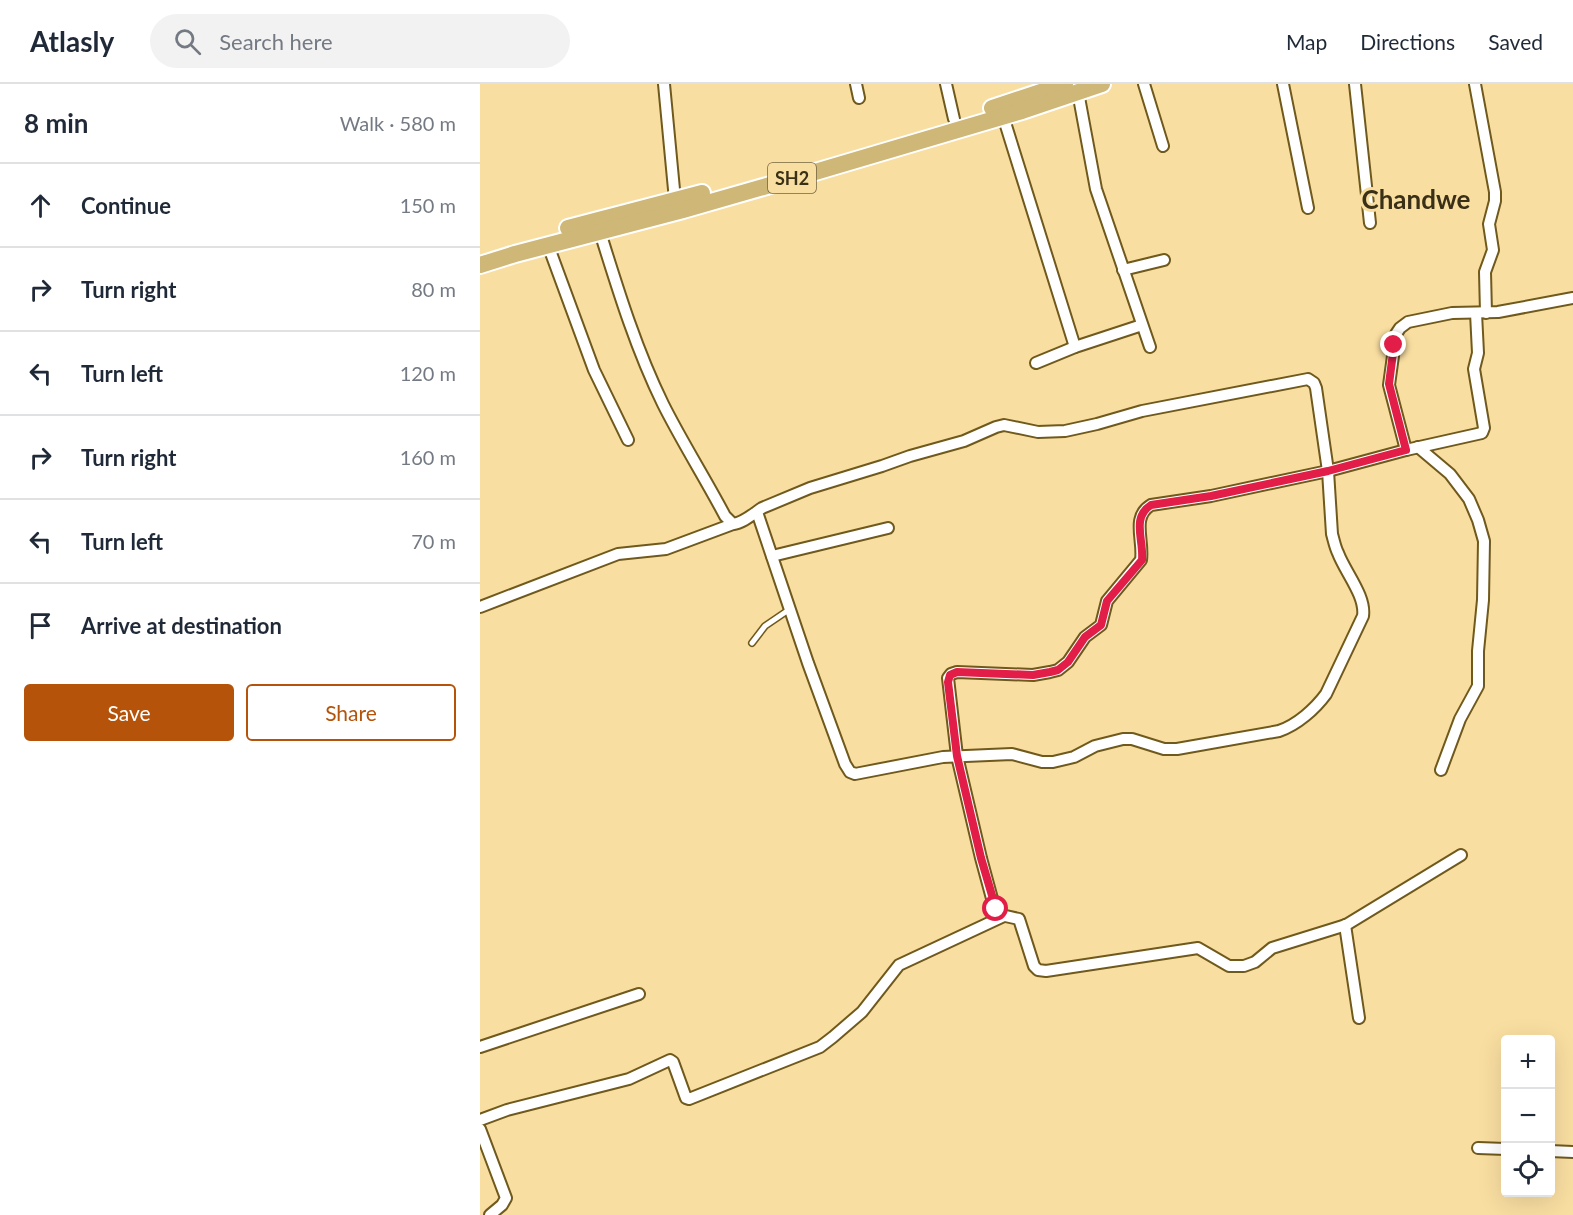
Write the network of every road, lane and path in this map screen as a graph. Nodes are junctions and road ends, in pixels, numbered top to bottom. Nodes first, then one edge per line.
1 (664, 84) edge
2 (856, 84) edge
3 (946, 84) edge
4 (1102, 84) edge
5 (1144, 84) edge
6 (1283, 84) edge
7 (1355, 84) edge
8 (1475, 84) edge
9 (1072, 88) edge
10 (859, 98) dead end
11 (1003, 116) junction
12 (954, 119) junction
13 (1163, 146) dead end
14 (675, 200) junction
15 (1308, 208) dead end
16 (1370, 223) dead end
17 (600, 232) junction
18 (548, 245) junction
19 (513, 249) junction
20 (480, 253) edge
21 (1164, 260) dead end
22 (480, 265) edge
23 (1123, 270) junction
24 (1573, 298) edge
25 (1481, 313) junction
26 (1142, 325) junction
27 (1075, 347) junction
28 (1150, 347) dead end
29 (1036, 363) dead end
30 (628, 440) dead end
31 (1418, 447) junction
32 (1406, 450) junction
33 (1328, 471) junction
34 (757, 512) junction
35 (733, 524) junction
36 (888, 528) dead end
37 (772, 556) junction
38 (480, 608) edge
39 (790, 609) junction
40 (752, 643) dead end
41 (957, 756) junction
42 (1441, 770) dead end
43 (1461, 855) dead end
44 (1004, 916) junction
45 (1345, 925) junction
46 (639, 994) dead end
47 (1359, 1018) dead end
48 (480, 1047) edge
49 (480, 1120) edge
50 (480, 1130) edge
51 (1478, 1148) dead end
52 (1501, 1149) edge
53 (1555, 1151) edge
54 (1573, 1152) edge
55 (489, 1215) edge

1 - 14 street
2 - 10 street
3 - 12 street
4 - 9 main road, SH2
5 - 13 street
6 - 15 street
7 - 16 street
8 - 25 street
9 - 11 main road, SH2
9 - 12 main road, SH2
9 - 23 street
11 - 17 main road, SH2
11 - 27 street
12 - 14 main road, SH2
14 - 19 main road, SH2
17 - 18 main road, SH2
17 - 35 street
18 - 19 main road, SH2
18 - 30 street
19 - 20 main road, SH2
19 - 22 main road, SH2
21 - 23 street
23 - 26 street
24 - 25 street
25 - 31 street
25 - 32 street
26 - 27 street
26 - 28 street
27 - 29 street
31 - 32 street
31 - 42 street
32 - 33 street
33 - 34 street
33 - 41 street
33 - 41 street
34 - 35 street
34 - 37 street
35 - 38 street
36 - 37 street
37 - 39 street
39 - 40 lane
39 - 41 street
41 - 44 street
43 - 45 street
44 - 45 street
44 - 49 street
45 - 47 street
46 - 48 street
50 - 55 street
51 - 52 street
53 - 54 street

